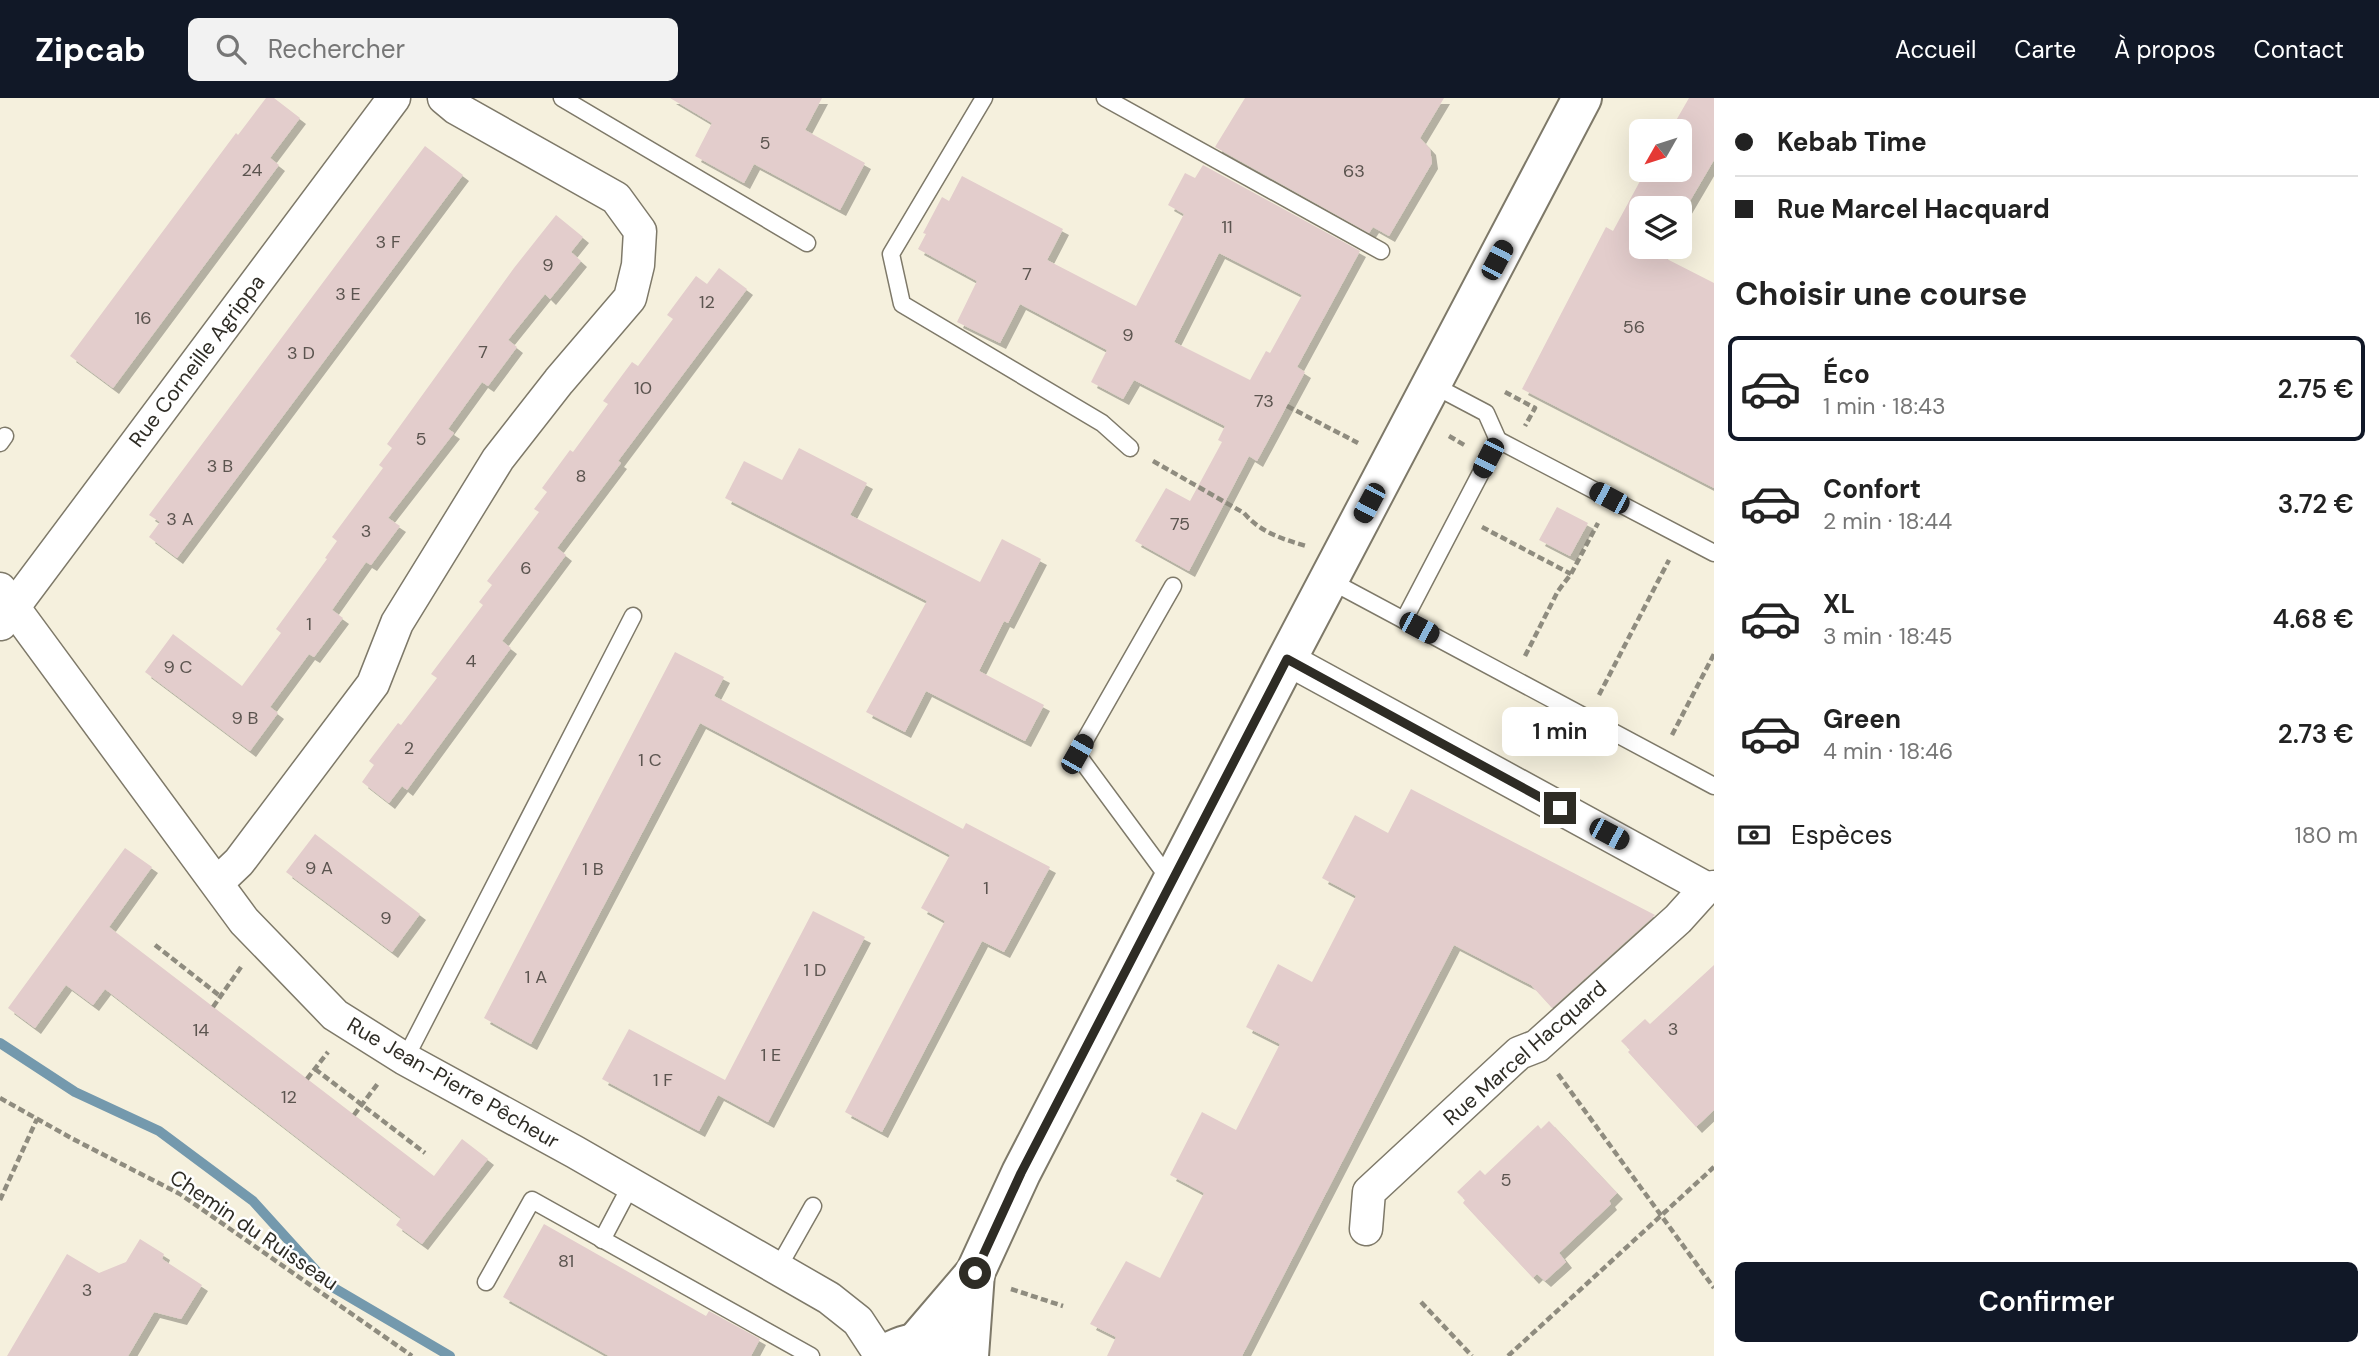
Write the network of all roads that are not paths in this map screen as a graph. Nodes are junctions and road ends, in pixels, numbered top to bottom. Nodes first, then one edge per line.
1 (394, 98) edge
2 (444, 98) edge
3 (562, 98) edge
4 (984, 98) edge
5 (1105, 98) edge
6 (1582, 98) edge
7 (807, 243) dead end
8 (1381, 251) dead end
9 (1431, 384) junction
10 (1498, 440) junction
11 (1130, 447) road end
12 (1714, 553) edge
13 (1333, 571) junction
14 (1172, 586) dead end
15 (3, 607) edge
16 (633, 616) dead end
17 (1404, 620) junction
18 (1287, 659) junction
19 (1714, 786) edge
20 (1172, 882) junction
21 (217, 883) junction
22 (1710, 887) edge
23 (394, 1068) junction
24 (631, 1185) junction
25 (813, 1206) dead end
26 (1366, 1229) dead end
27 (602, 1240) junction
28 (778, 1268) junction
29 (975, 1273) junction
30 (486, 1282) dead end
31 (893, 1351) edge
32 (811, 1356) edge
33 (963, 1356) edge
34 (969, 1356) edge

1 - 15 street, Rue Corneille Agrippa
2 - 21 street
3 - 7 lane
4 - 11 lane
5 - 8 lane
6 - 9 main road
9 - 10 lane
9 - 13 main road
10 - 12 lane
10 - 17 lane
13 - 17 lane
13 - 18 main road
14 - 20 lane
15 - 21 street, Rue Jean-Pierre Pêcheur
16 - 23 lane
17 - 19 lane
18 - 20 main road
18 - 22 street, Rue Marcel Hacquard
20 - 29 main road
21 - 23 street, Rue Jean-Pierre Pêcheur
22 - 26 street, Rue Marcel Hacquard
23 - 24 street, Rue Jean-Pierre Pêcheur
24 - 27 lane
24 - 28 street, Rue Jean-Pierre Pêcheur
25 - 28 lane
27 - 30 lane
27 - 32 lane
28 - 31 street, Rue Jean-Pierre Pêcheur
29 - 31 main road
29 - 34 main road
31 - 33 main road

